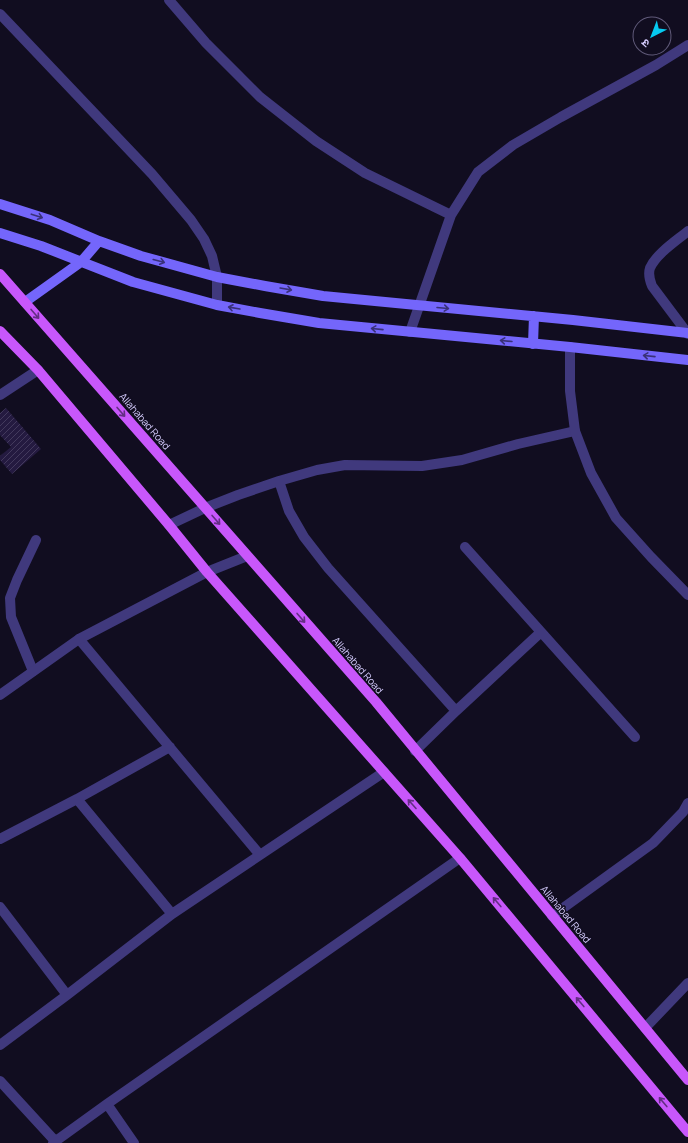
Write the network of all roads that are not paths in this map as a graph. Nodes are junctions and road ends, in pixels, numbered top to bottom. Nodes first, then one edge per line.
1 (169, 0) edge
2 (0, 14) edge
3 (688, 45) edge
4 (0, 204) edge
5 (451, 215) junction
6 (688, 232) edge
7 (0, 233) edge
8 (99, 242) junction
9 (81, 262) junction
10 (0, 274) edge
11 (217, 277) junction
12 (24, 302) junction
13 (217, 305) junction
14 (419, 306) junction
15 (534, 316) junction
16 (0, 331) edge
17 (410, 332) junction
18 (688, 333) edge
19 (533, 344) junction
20 (570, 347) junction
21 (688, 360) edge
22 (38, 370) junction
23 (0, 395) edge
24 (575, 431) junction
25 (279, 481) junction
26 (205, 508) junction
27 (169, 525) junction
28 (36, 540) dead end
29 (465, 547) dead end
30 (247, 556) junction
31 (207, 572) junction
32 (688, 595) edge
33 (541, 632) junction
34 (79, 639) junction
35 (33, 671) junction
36 (0, 694) edge
37 (456, 711) junction
38 (635, 737) dead end
39 (170, 748) junction
40 (415, 751) junction
41 (384, 772) junction
42 (77, 799) junction
43 (688, 803) edge
44 (0, 839) edge
45 (260, 856) junction
46 (460, 858) junction
47 (0, 907) edge
48 (172, 914) junction
49 (552, 916) junction
50 (688, 983) edge
51 (67, 995) junction
52 (645, 1028) junction
53 (0, 1045) edge
54 (688, 1080) edge
55 (0, 1081) edge
56 (107, 1104) junction
57 (688, 1132) edge
58 (54, 1142) edge
59 (134, 1143) edge

1 - 5 street
2 - 11 street
3 - 5 street
4 -> 8 main road
5 - 14 street
6 - 18 street
7 - 9 main road
8 - 9 main road
8 -> 11 main road
9 - 12 main road
9 - 13 main road
10 - 12 main road, Allahabad Road
11 - 13 street
11 -> 14 main road
12 -> 26 main road, Allahabad Road
17 -> 13 main road
14 -> 15 main road
14 - 17 street
15 - 18 main road
15 - 19 main road
16 - 22 main road
19 -> 17 main road
19 - 20 main road
21 -> 20 main road
20 - 24 street
22 - 23 street
22 - 27 main road
24 - 25 street
24 - 32 street
25 - 26 street
25 - 37 street
26 - 27 street
26 -> 30 main road, Allahabad Road
27 - 31 main road
28 - 35 street
29 - 33 street
30 - 31 street
30 -> 40 main road, Allahabad Road
31 - 34 street
31 - 41 main road
33 - 37 street
33 - 38 street
34 - 35 street
34 - 39 street
35 - 36 street
37 - 40 street
39 - 42 street
39 - 45 street
40 - 49 main road, Allahabad Road
41 - 45 street
46 -> 41 main road
42 - 44 street
42 - 48 street
43 - 49 street
45 - 48 street
46 - 56 street
57 -> 46 main road
47 - 51 street
48 - 51 street
49 - 52 main road, Allahabad Road
50 - 52 street
51 - 53 street
52 - 54 main road, Allahabad Road
55 - 58 street
56 - 58 street
56 - 59 street

